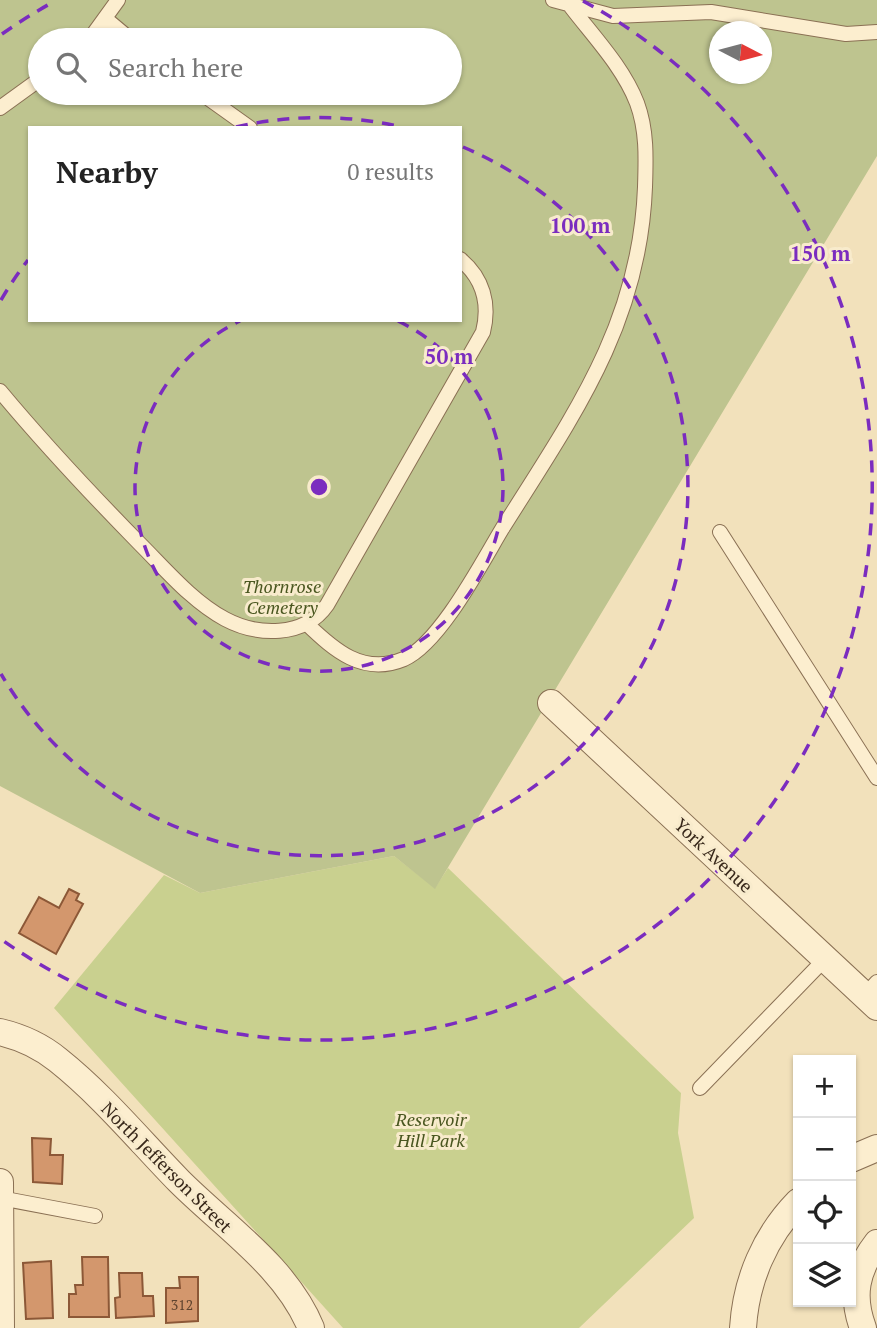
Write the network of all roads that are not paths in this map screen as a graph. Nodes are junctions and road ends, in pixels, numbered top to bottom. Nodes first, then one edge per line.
1 (118, 0) edge
2 (553, 0) edge
3 (571, 6) junction
4 (106, 19) junction
5 (99, 28) edge
6 (117, 28) edge
7 (877, 32) edge
8 (28, 88) edge
9 (218, 105) edge
10 (0, 108) edge
11 (247, 126) edge
12 (462, 261) edge
13 (0, 391) edge
14 (720, 532) dead end
15 (307, 624) junction
16 (551, 703) dead end
17 (877, 778) edge
18 (825, 959) junction
19 (873, 994) edge
20 (0, 1032) edge
21 (700, 1088) dead end
22 (877, 1148) edge
23 (856, 1157) edge
24 (0, 1182) edge
25 (0, 1198) edge
26 (793, 1209) edge
27 (95, 1216) dead end
28 (877, 1242) edge
29 (1, 1328) edge
30 (311, 1328) edge
31 (743, 1328) edge
32 (863, 1328) edge

1 - 4 lane
2 - 3 lane
3 - 7 lane
3 - 15 lane
4 - 5 lane
4 - 6 lane
8 - 10 lane
9 - 11 lane
12 - 15 lane
13 - 15 lane
14 - 17 lane
16 - 18 street, York Avenue
18 - 19 street, York Avenue
18 - 21 lane
20 - 30 street, North Jefferson Street
22 - 23 street
24 - 25 street
25 - 27 lane
25 - 29 street
26 - 31 street
28 - 32 street

